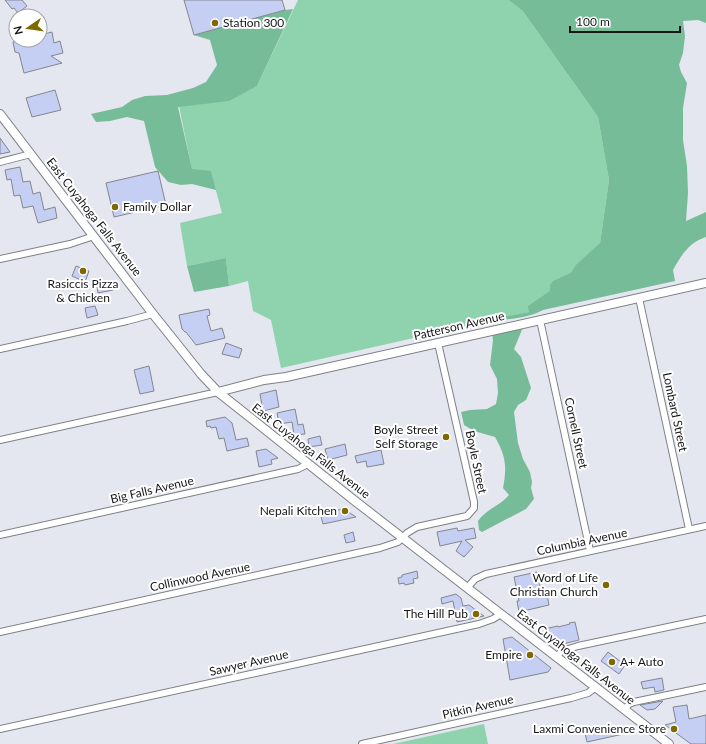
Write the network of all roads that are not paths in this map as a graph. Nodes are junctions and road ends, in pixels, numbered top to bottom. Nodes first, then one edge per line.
1 (0, 114) edge
2 (31, 154) junction
3 (0, 162) edge
4 (94, 236) junction
5 (0, 259) edge
6 (706, 283) edge
7 (639, 298) junction
8 (153, 314) junction
9 (540, 320) junction
10 (438, 343) junction
11 (0, 349) edge
12 (218, 392) junction
13 (0, 440) edge
14 (308, 464) junction
15 (706, 526) edge
16 (689, 529) junction
17 (0, 535) edge
18 (403, 537) junction
19 (590, 551) junction
20 (467, 588) junction
21 (501, 614) junction
22 (706, 619) edge
23 (0, 632) edge
24 (556, 657) junction
25 (596, 687) junction
26 (706, 687) edge
27 (625, 709) junction
28 (0, 729) edge
29 (362, 744) edge
30 (669, 744) edge

1 - 2 street, East Cuyahoga Falls Avenue
2 - 3 street
2 - 4 street, East Cuyahoga Falls Avenue
4 - 5 street
4 - 8 street, East Cuyahoga Falls Avenue
6 - 7 street, Patterson Avenue
7 - 9 street, Patterson Avenue
7 - 16 street, Lombard Street
8 - 11 street
8 - 12 street, East Cuyahoga Falls Avenue
9 - 10 street, Patterson Avenue
9 - 19 street, Cornell Street
10 - 12 street, Patterson Avenue
10 - 18 street, Boyle Street
12 - 13 street
12 - 14 street, East Cuyahoga Falls Avenue
14 - 17 street, Big Falls Avenue
14 - 18 street, East Cuyahoga Falls Avenue
15 - 16 street, Columbia Avenue
16 - 19 street, Columbia Avenue
18 - 20 street, East Cuyahoga Falls Avenue
18 - 23 street, Collinwood Avenue
19 - 20 street, Columbia Avenue
20 - 21 street, East Cuyahoga Falls Avenue
21 - 24 street, East Cuyahoga Falls Avenue
21 - 28 street, Sawyer Avenue
22 - 24 street
24 - 25 street, East Cuyahoga Falls Avenue
25 - 27 street, East Cuyahoga Falls Avenue
25 - 29 street, Pitkin Avenue
26 - 27 street
27 - 30 street, East Cuyahoga Falls Avenue

